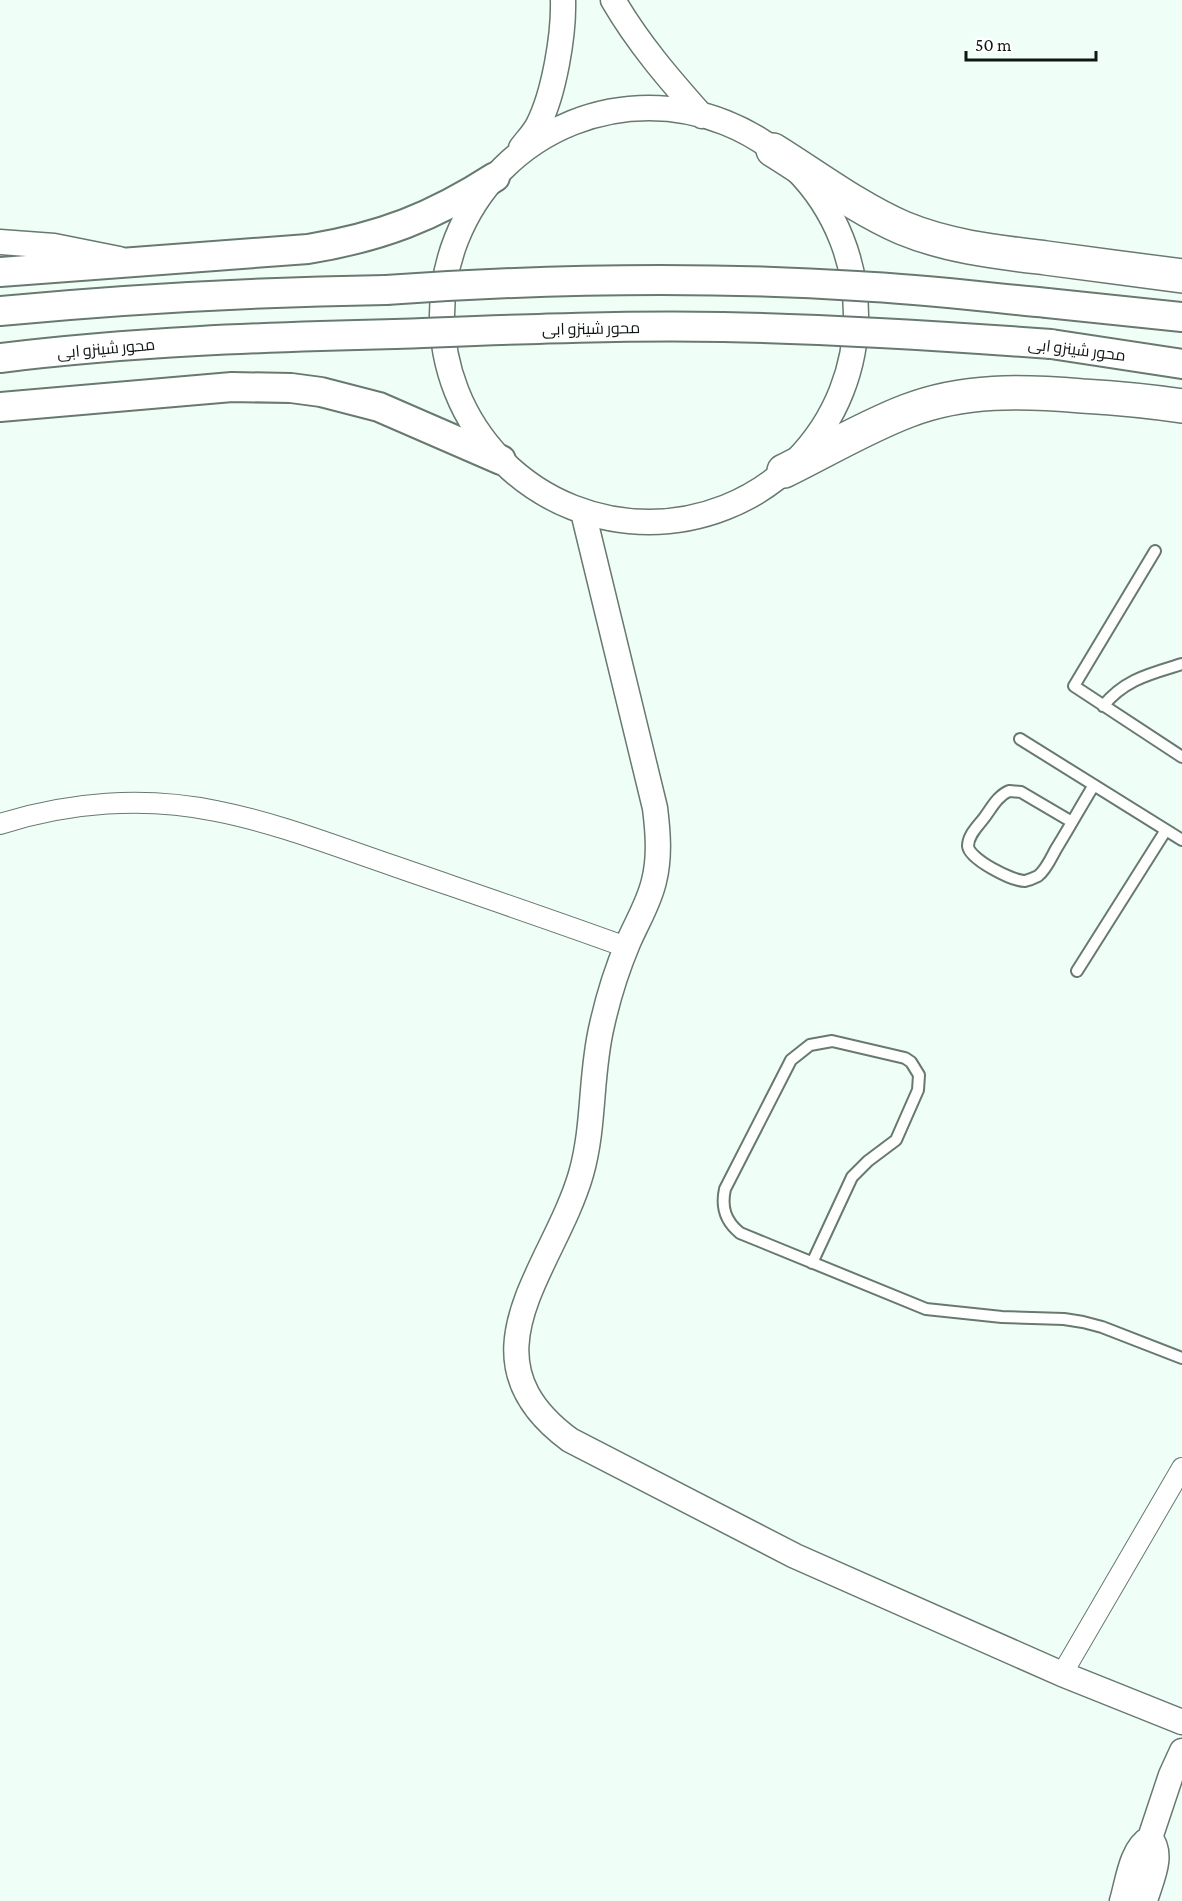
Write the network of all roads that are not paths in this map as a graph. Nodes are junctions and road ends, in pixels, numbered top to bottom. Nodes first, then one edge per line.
1 (563, 0) edge
2 (613, 0) edge
3 (702, 116) junction
4 (773, 150) junction
5 (504, 168) junction
6 (0, 242) edge
7 (130, 262) junction
8 (0, 272) edge
9 (1182, 276) edge
10 (0, 311) edge
11 (1182, 317) edge
12 (0, 358) edge
13 (1182, 364) edge
14 (1182, 406) edge
15 (0, 407) edge
16 (501, 460) junction
17 (784, 471) junction
18 (583, 512) junction
19 (1155, 551) dead end
20 (1182, 664) edge
21 (1103, 706) junction
22 (1020, 739) dead end
23 (1182, 757) edge
24 (1094, 785) junction
25 (1072, 822) junction
26 (0, 824) edge
27 (1166, 830) junction
28 (1182, 840) edge
29 (627, 947) junction
30 (1077, 971) dead end
31 (812, 1263) junction
32 (1182, 1358) edge
33 (1182, 1468) edge
34 (1062, 1674) junction
35 (1182, 1722) edge
36 (1182, 1751) edge
37 (1177, 1778) edge
38 (1150, 1838) junction
39 (1122, 1901) edge
40 (1145, 1901) edge

1 - 5 street
2 - 3 street
3 - 4 street
3 - 5 street
4 - 9 highway
4 - 17 street
5 - 7 main road
5 - 16 street
6 - 7 street
7 - 8 main road
10 - 11 main road, bridge
12 - 13 main road, محور شينزو ابى, bridge
14 - 17 highway
15 - 16 main road
16 - 18 street
17 - 18 street
18 - 29 street
19 - 21 lane
20 - 21 lane
21 - 23 lane
22 - 24 lane
24 - 25 lane
24 - 27 lane
25 - 25 lane
26 - 29 street
27 - 28 lane
27 - 30 lane
29 - 34 street
31 - 31 lane
31 - 32 lane
33 - 34 street
34 - 35 street
36 - 37 street
37 - 38 street
38 - 39 street
38 - 40 street

